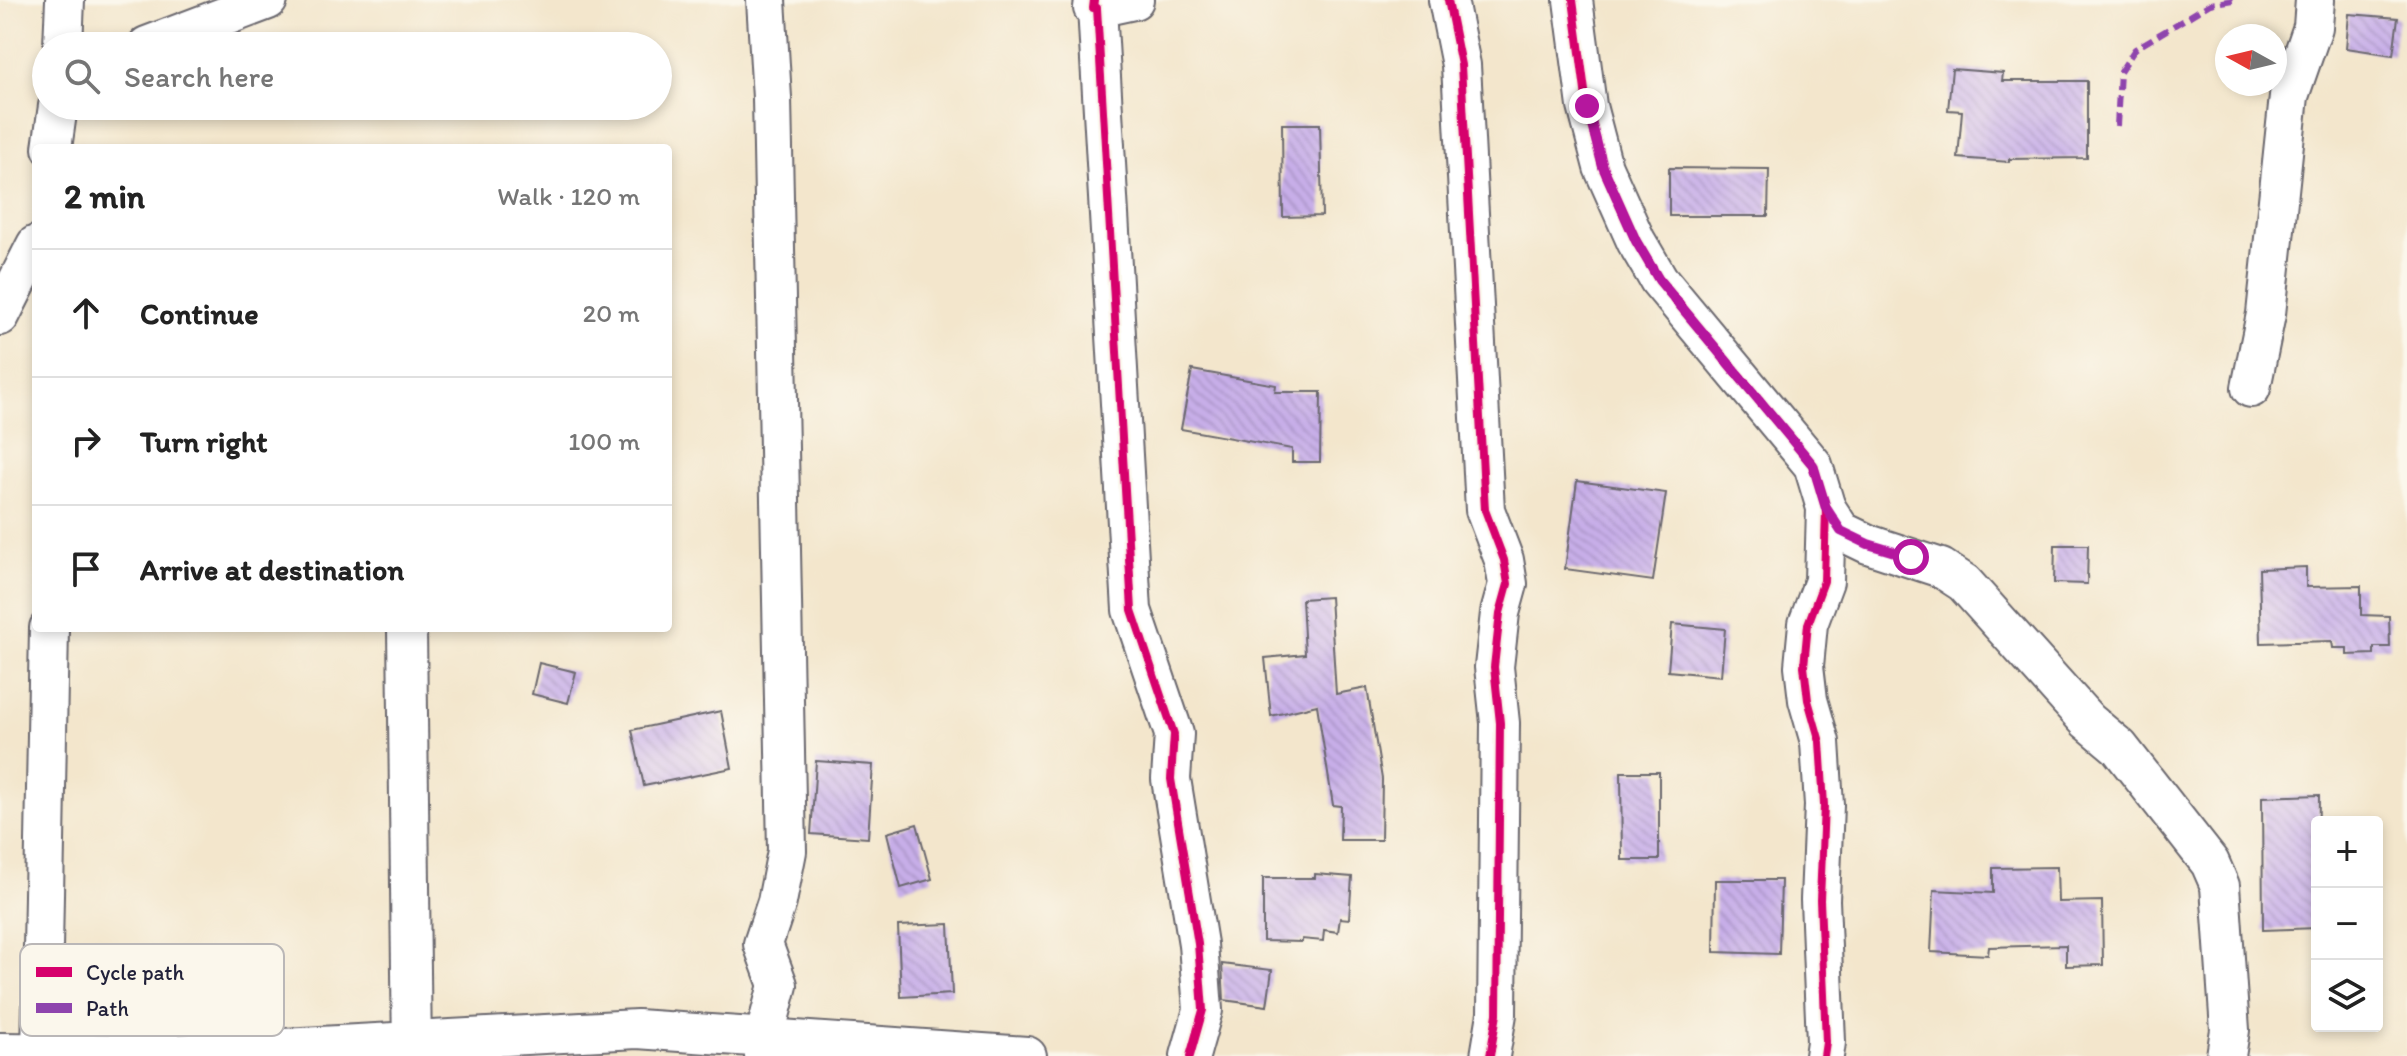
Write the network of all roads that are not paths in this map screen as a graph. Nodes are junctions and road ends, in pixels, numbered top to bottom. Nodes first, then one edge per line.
1 (65, 0) edge
2 (268, 0) edge
3 (766, 0) edge
4 (1134, 0) edge
5 (1448, 0) edge
6 (1573, 0) edge
7 (2315, 0) edge
8 (1095, 4) edge
9 (64, 32) edge
10 (184, 32) edge
11 (56, 120) edge
12 (53, 144) edge
13 (32, 253) edge
14 (0, 316) edge
15 (2251, 388) dead end
16 (1826, 508) junction
17 (49, 632) edge
18 (407, 632) edge
19 (43, 944) edge
20 (764, 1047) edge
21 (412, 1048) edge
22 (0, 1052) edge
23 (41, 1054) edge
24 (1027, 1056) edge
25 (1190, 1056) edge
26 (1490, 1056) edge
27 (1824, 1056) edge
28 (2226, 1056) edge

1 - 9 street
2 - 10 street
3 - 20 street
4 - 8 street
5 - 26 street
6 - 16 street
7 - 15 street
8 - 25 street
11 - 12 street
13 - 14 street
16 - 27 street
16 - 28 street
17 - 19 street
18 - 21 street
20 - 21 street
20 - 24 street
21 - 23 street
22 - 23 street

